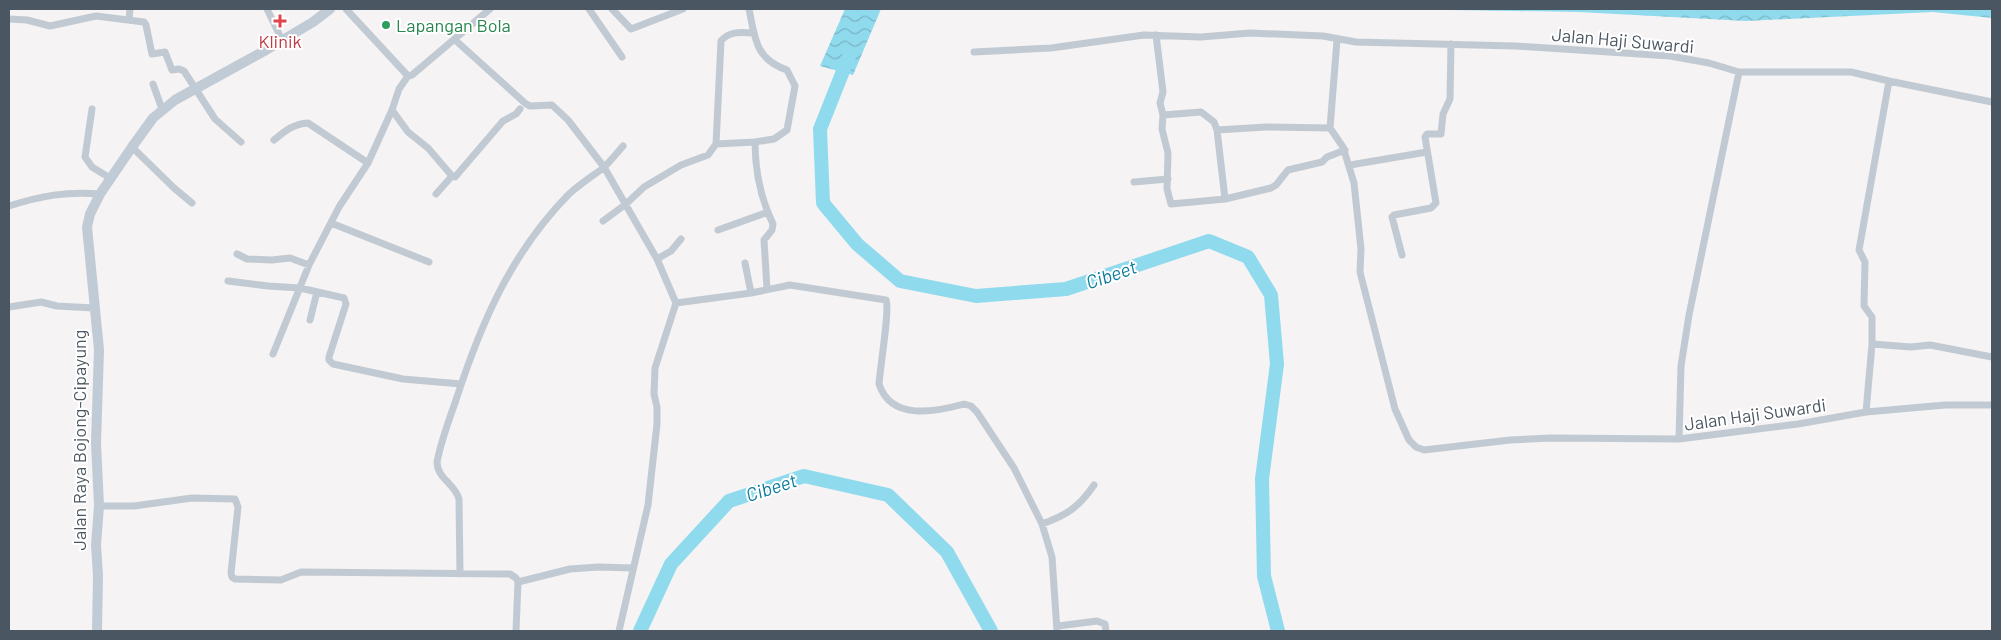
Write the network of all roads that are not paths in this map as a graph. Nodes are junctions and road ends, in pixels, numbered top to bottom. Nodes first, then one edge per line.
1 (130, 9) edge
2 (267, 9) edge
3 (330, 9) edge
4 (346, 9) edge
5 (490, 9) edge
6 (589, 9) edge
7 (683, 9) edge
8 (749, 9) edge
9 (615, 10) edge
10 (9, 19) edge
11 (129, 20) junction
12 (753, 33) junction
13 (1156, 35) junction
14 (282, 40) junction
15 (454, 40) junction
16 (1337, 40) junction
17 (1451, 44) junction
18 (974, 52) dead end
19 (622, 57) dead end
20 (1739, 72) junction
21 (408, 76) junction
22 (1889, 81) junction
23 (153, 84) dead end
24 (195, 89) junction
25 (1992, 102) edge
26 (92, 109) dead end
27 (162, 109) junction
28 (520, 109) dead end
29 (392, 110) junction
30 (1163, 115) junction
31 (1330, 128) junction
32 (1217, 130) junction
33 (274, 140) dead end
34 (241, 142) dead end
35 (755, 142) junction
36 (716, 144) junction
37 (132, 146) junction
38 (623, 146) dead end
39 (1345, 150) junction
40 (1427, 152) junction
41 (368, 163) junction
42 (1350, 165) junction
43 (604, 167) junction
44 (452, 176) junction
45 (110, 178) junction
46 (1168, 180) junction
47 (1134, 182) dead end
48 (100, 194) junction
49 (436, 194) dead end
50 (1225, 199) junction
51 (192, 203) dead end
52 (626, 204) junction
53 (9, 206) edge
54 (768, 212) junction
55 (603, 221) dead end
56 (331, 223) junction
57 (718, 230) dead end
58 (681, 239) dead end
59 (237, 254) dead end
60 (1402, 255) dead end
61 (657, 259) junction
62 (429, 262) dead end
63 (745, 263) dead end
64 (309, 265) junction
65 (228, 281) dead end
66 (300, 288) junction
67 (767, 289) junction
68 (317, 292) junction
69 (751, 293) junction
70 (676, 303) junction
71 (9, 307) edge
72 (94, 308) junction
73 (310, 320) dead end
74 (1872, 344) junction
75 (274, 354) dead end
76 (1992, 356) edge
77 (461, 384) junction
78 (1992, 406) edge
79 (1866, 412) junction
80 (1679, 439) junction
81 (1094, 485) dead end
82 (99, 506) junction
83 (1042, 524) junction
84 (633, 568) junction
85 (460, 574) junction
86 (518, 582) junction
87 (1058, 629) edge
88 (97, 631) edge
89 (516, 631) edge
90 (620, 631) edge
91 (1106, 631) edge

1 - 11 street
2 - 14 street
3 - 14 street, Jalan Raya Bojong-Cipayung
4 - 21 street
5 - 15 street
6 - 19 street
7 - 9 street
8 - 12 street
10 - 11 street
11 - 24 street
12 - 35 street
12 - 36 street
13 - 16 street, Jalan Haji Suwardi
13 - 18 street, Jalan Haji Suwardi
13 - 30 street
14 - 24 street, Jalan Raya Bojong-Cipayung
15 - 21 street
15 - 43 street
16 - 17 street, Jalan Haji Suwardi
16 - 31 street
17 - 20 street, Jalan Haji Suwardi
17 - 40 street
20 - 22 street, Jalan Haji Suwardi
20 - 80 street
21 - 29 street
22 - 25 street, Jalan Haji Suwardi
22 - 74 street
23 - 27 street
24 - 27 street, Jalan Raya Bojong-Cipayung
24 - 34 street
26 - 45 street
27 - 37 street, Jalan Raya Bojong-Cipayung
28 - 44 street
29 - 41 street
29 - 44 street
30 - 32 street
30 - 46 street
31 - 32 street
31 - 39 street, Jalan Haji Suwardi
32 - 50 street
33 - 41 street
35 - 36 street
35 - 54 street
36 - 52 street
37 - 45 street, Jalan Raya Bojong-Cipayung
37 - 51 street
38 - 43 street
39 - 42 street, Jalan Haji Suwardi
39 - 50 street
40 - 42 street
40 - 60 street
41 - 56 street
42 - 80 street, Jalan Haji Suwardi
43 - 52 street
43 - 77 street
44 - 49 street
45 - 48 street, Jalan Raya Bojong-Cipayung
46 - 47 street
46 - 50 street
48 - 53 street
48 - 72 street, Jalan Raya Bojong-Cipayung
52 - 55 street
52 - 61 street
54 - 57 street
54 - 67 street
56 - 62 street
56 - 64 street
58 - 61 street
59 - 64 street
61 - 70 street
63 - 69 street
64 - 66 street
65 - 66 street
66 - 68 street
66 - 75 street
67 - 69 street
67 - 83 street
68 - 73 street
68 - 77 street
69 - 70 street
70 - 84 street
71 - 72 street
72 - 82 street, Jalan Raya Bojong-Cipayung
74 - 76 street
74 - 79 street
77 - 85 street
78 - 79 street, Jalan Haji Suwardi
79 - 80 street, Jalan Haji Suwardi
81 - 83 street
82 - 85 street
82 - 88 street, Jalan Raya Bojong-Cipayung
83 - 87 street
84 - 86 street
84 - 90 street
85 - 86 street
86 - 89 street
87 - 91 street

